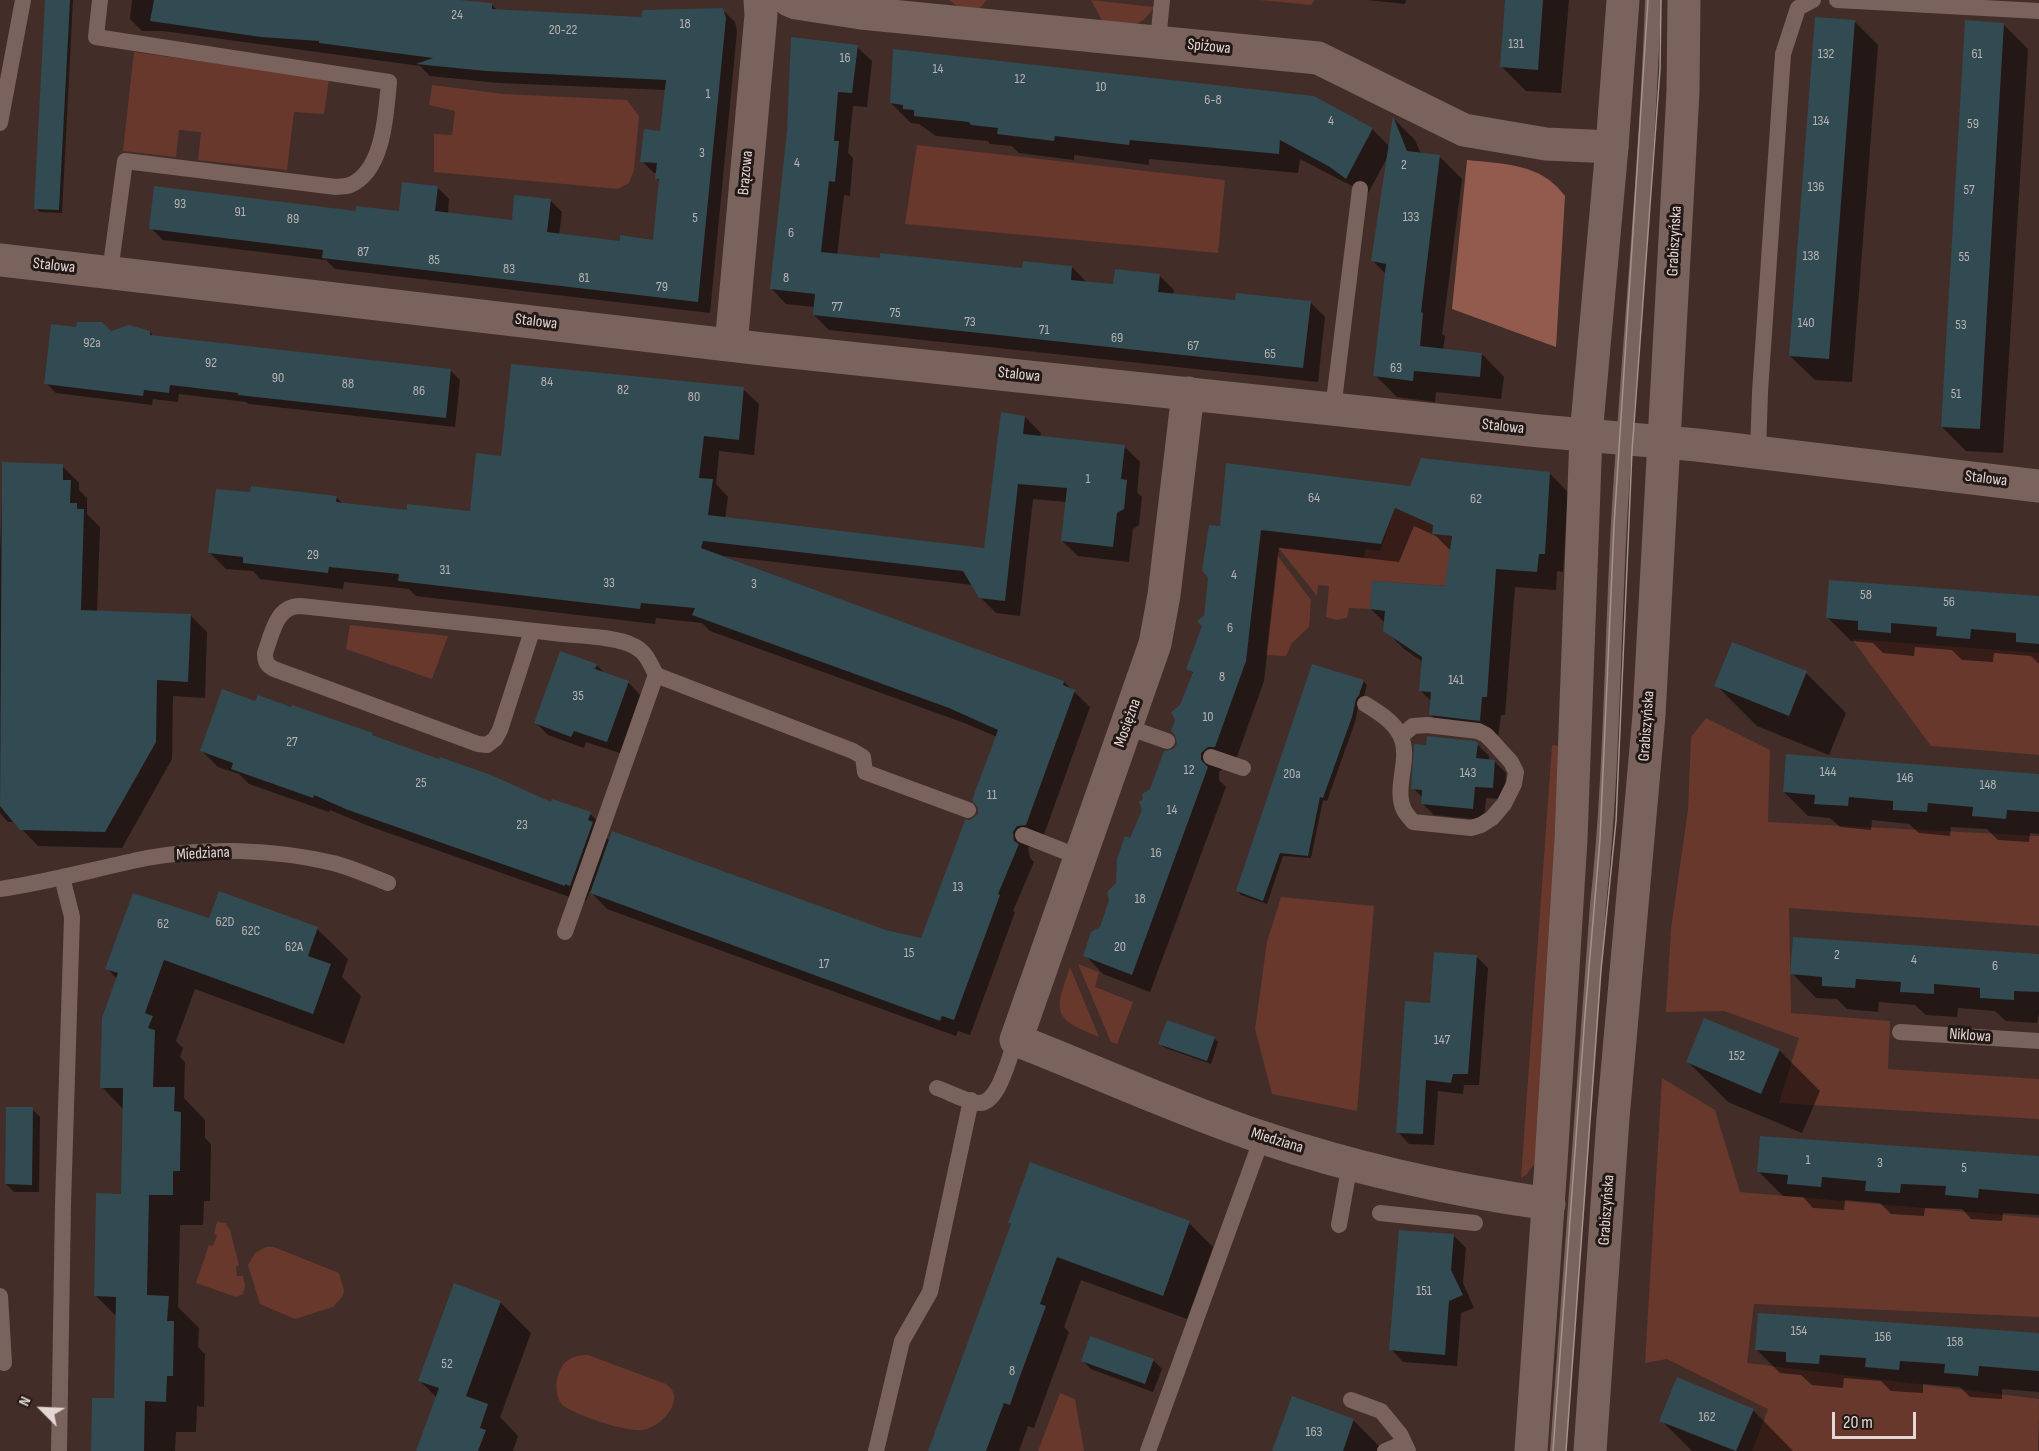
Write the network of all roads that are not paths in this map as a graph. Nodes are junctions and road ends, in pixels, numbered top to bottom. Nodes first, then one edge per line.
1 (23, 0) edge
2 (100, 0) edge
3 (760, 0) edge
4 (789, 0) edge
5 (1162, 0) edge
6 (1623, 0) edge
7 (1653, 0) edge
8 (1684, 0) edge
9 (1813, 0) edge
10 (1837, 0) edge
11 (862, 6) edge
12 (2039, 11) edge
13 (1158, 41) junction
14 (0, 123) edge
15 (1612, 147) junction
16 (1360, 189) dead end
17 (0, 260) edge
18 (110, 272) junction
19 (730, 345) junction
20 (1188, 393) junction
21 (1333, 409) junction
22 (1586, 435) junction
23 (1625, 437) junction
24 (1664, 441) junction
25 (1758, 453) junction
26 (2039, 486) edge
27 (532, 631) junction
28 (656, 675) junction
29 (1365, 704) dead end
30 (1127, 727) junction
31 (1401, 736) junction
32 (1167, 741) dead end
33 (1211, 757) dead end
34 (1243, 768) dead end
35 (968, 810) dead end
36 (1023, 835) dead end
37 (1079, 857) junction
38 (62, 877) junction
39 (388, 883) dead end
40 (8, 888) edge
41 (565, 933) dead end
42 (1900, 1032) dead end
43 (1016, 1041) junction
44 (2039, 1041) edge
45 (937, 1088) dead end
46 (971, 1100) junction
47 (1263, 1138) junction
48 (1350, 1163) junction
49 (1549, 1204) junction
50 (1380, 1213) dead end
51 (1475, 1223) dead end
52 (1339, 1225) dead end
53 (0, 1296) edge
54 (4, 1363) dead end
55 (1351, 1400) dead end
56 (1406, 1447) edge
57 (59, 1451) edge
58 (876, 1451) edge
59 (1148, 1451) edge
60 (1385, 1451) edge
61 (1531, 1451) edge
62 (1557, 1451) edge
63 (1590, 1451) edge

1 - 14 lane
2 - 18 lane
3 - 19 street, Brązowa
4 - 11 street, Spiżowa
5 - 13 lane
6 - 15 street
7 - 23 lane
8 - 24 street, Grabiszyńska
9 - 25 lane
10 - 12 lane
11 - 13 street, Spiżowa
13 - 15 street, Spiżowa
15 - 22 street
16 - 21 lane
17 - 18 street, Stalowa
18 - 19 street, Stalowa
19 - 20 street, Stalowa
20 - 21 street, Stalowa
20 - 30 street, Mosiężna
21 - 22 street, Stalowa
22 - 23 street, Stalowa
22 - 49 street
23 - 24 street, Stalowa
23 - 62 lane
24 - 25 street, Stalowa
24 - 63 street, Grabiszyńska
25 - 26 street, Stalowa
27 - 27 lane
27 - 28 lane
28 - 35 lane
28 - 41 lane
29 - 31 lane
30 - 32 lane
30 - 37 street, Mosiężna
31 - 31 lane
33 - 34 lane
36 - 37 lane
37 - 43 street, Mosiężna
38 - 39 lane, Miedziana
38 - 40 lane, Miedziana
38 - 57 lane
42 - 44 lane, Niklowa
43 - 46 lane
43 - 47 street, Miedziana
45 - 46 lane
46 - 58 lane
47 - 48 street, Miedziana
47 - 59 lane
48 - 49 street, Miedziana
48 - 52 lane
49 - 61 street
50 - 51 lane
53 - 54 lane
55 - 56 lane
56 - 60 lane

